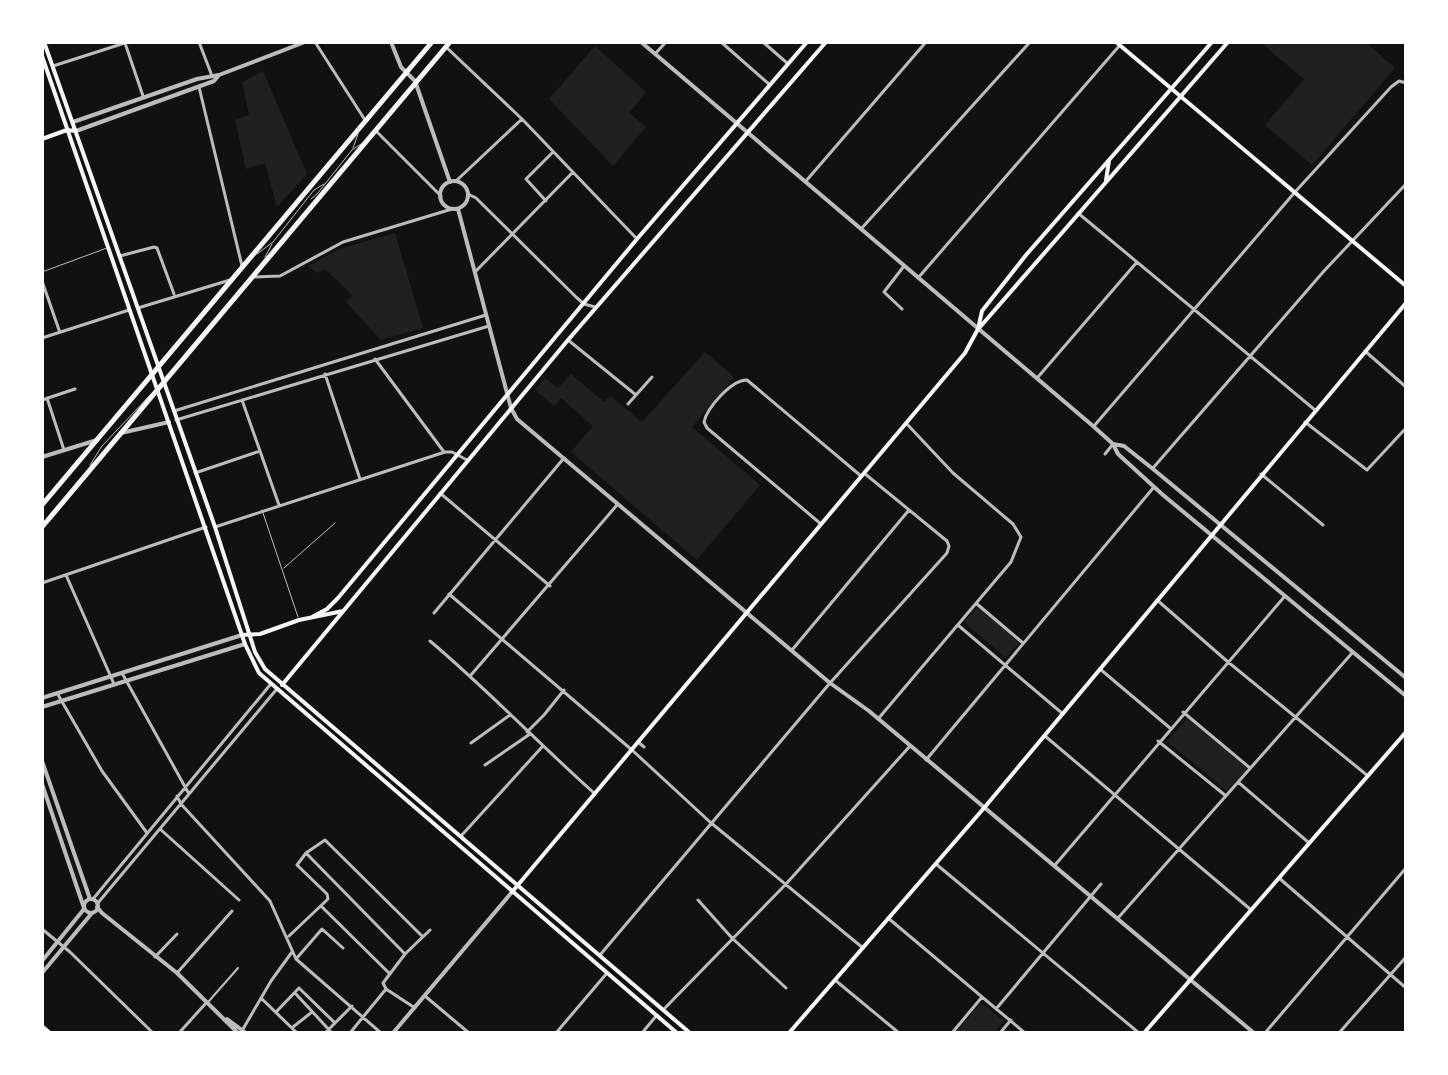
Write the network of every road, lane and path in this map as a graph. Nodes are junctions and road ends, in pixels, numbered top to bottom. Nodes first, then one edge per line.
1 (44, 42) edge
2 (126, 42) edge
3 (199, 42) edge
4 (305, 42) edge
5 (315, 42) edge
6 (391, 42) edge
7 (432, 42) edge
8 (641, 42) edge
9 (666, 42) edge
10 (721, 42) edge
11 (763, 42) edge
12 (807, 42) edge
13 (826, 42) edge
14 (926, 42) edge
15 (1030, 42) edge
16 (1211, 42) edge
17 (1228, 42) edge
18 (448, 44) edge
19 (1118, 44) edge
20 (655, 54) junction
21 (42, 56) edge
22 (788, 64) junction
23 (53, 66) junction
24 (405, 73) junction
25 (213, 78) junction
26 (415, 81) junction
27 (1405, 83) edge
28 (770, 85) junction
29 (199, 87) junction
30 (1172, 89) junction
31 (143, 97) junction
32 (1181, 97) junction
33 (522, 119) junction
34 (366, 121) junction
35 (73, 122) junction
36 (738, 124) junction
37 (361, 128) junction
38 (67, 130) junction
39 (76, 131) junction
40 (376, 131) junction
41 (748, 133) junction
42 (370, 137) junction
43 (42, 139) edge
44 (352, 150) junction
45 (553, 152) junction
46 (1109, 159) junction
47 (574, 172) junction
48 (453, 182) junction
49 (805, 182) junction
50 (1106, 182) junction
51 (1406, 184) edge
52 (1295, 192) junction
53 (468, 194) junction
54 (441, 196) junction
55 (546, 201) junction
56 (455, 209) junction
57 (1078, 213) junction
58 (861, 230) junction
59 (512, 234) junction
60 (637, 239) junction
61 (1352, 241) junction
62 (273, 242) junction
63 (108, 248) junction
64 (1026, 255) junction
65 (120, 256) junction
66 (1041, 256) junction
67 (250, 259) junction
68 (1137, 262) junction
69 (904, 266) junction
70 (243, 268) junction
71 (258, 270) junction
72 (42, 272) edge
73 (475, 272) junction
74 (252, 277) junction
75 (918, 278) junction
76 (234, 279) junction
77 (42, 281) edge
78 (1406, 286) edge
79 (175, 296) junction
80 (1406, 303) edge
81 (584, 304) junction
82 (595, 307) junction
83 (138, 308) junction
84 (902, 309) dead end
85 (1194, 309) junction
86 (129, 310) junction
87 (486, 315) junction
88 (489, 326) junction
89 (978, 329) junction
90 (59, 332) junction
91 (42, 338) edge
92 (568, 340) junction
93 (1365, 351) junction
94 (1250, 356) junction
95 (375, 359) junction
96 (158, 368) junction
97 (325, 374) junction
98 (153, 375) junction
99 (283, 377) junction
100 (652, 377) dead end
101 (1036, 379) junction
102 (164, 383) junction
103 (286, 386) junction
104 (1406, 387) edge
105 (75, 389) dead end
106 (158, 390) junction
107 (508, 394) junction
108 (636, 395) junction
109 (44, 399) edge
110 (242, 400) junction
111 (628, 404) dead end
112 (511, 408) junction
113 (1315, 410) junction
114 (174, 411) junction
115 (176, 420) junction
116 (169, 422) junction
117 (1305, 422) junction
118 (906, 423) junction
119 (1093, 426) junction
120 (1406, 428) edge
121 (121, 433) junction
122 (97, 440) junction
123 (1113, 444) junction
124 (64, 450) junction
125 (260, 450) junction
126 (445, 452) junction
127 (458, 454) junction
128 (1105, 454) dead end
129 (42, 457) edge
130 (564, 458) junction
131 (467, 460) junction
132 (1153, 469) junction
133 (195, 473) junction
134 (1261, 474) junction
135 (862, 475) junction
136 (360, 479) junction
137 (81, 481) junction
138 (1171, 485) junction
139 (1154, 487) junction
140 (440, 493) junction
141 (1163, 495) junction
142 (618, 504) junction
143 (279, 505) junction
144 (42, 507) edge
145 (262, 510) junction
146 (909, 510) junction
147 (335, 523) dead end
148 (821, 524) junction
149 (1323, 525) dead end
150 (1220, 526) junction
151 (42, 527) edge
152 (206, 527) junction
153 (215, 527) junction
154 (1211, 536) junction
155 (496, 539) junction
156 (282, 570) junction
157 (66, 575) junction
158 (42, 583) edge
159 (550, 586) junction
160 (449, 594) junction
161 (1285, 596) junction
162 (1157, 600) junction
163 (977, 604) junction
164 (343, 611) junction
165 (434, 613) dead end
166 (747, 613) junction
167 (312, 617) junction
168 (299, 620) junction
169 (958, 625) junction
170 (249, 633) junction
171 (260, 634) junction
172 (242, 635) junction
173 (252, 641) junction
174 (430, 641) dead end
175 (502, 641) junction
176 (1024, 643) junction
177 (245, 644) junction
178 (792, 650) junction
179 (1353, 652) junction
180 (1228, 662) junction
181 (151, 663) junction
182 (1005, 666) junction
183 (1100, 669) junction
184 (154, 672) junction
185 (122, 673) junction
186 (471, 675) junction
187 (111, 676) junction
188 (1406, 678) edge
189 (125, 681) junction
190 (830, 683) junction
191 (114, 684) junction
192 (270, 685) junction
193 (282, 685) junction
194 (276, 690) junction
195 (564, 690) junction
196 (57, 693) junction
197 (1406, 696) edge
198 (42, 698) edge
199 (60, 701) junction
200 (42, 707) edge
201 (1183, 712) junction
202 (1063, 714) junction
203 (510, 715) junction
204 (1294, 717) junction
205 (878, 719) junction
206 (1170, 728) junction
207 (1406, 732) edge
208 (528, 733) junction
209 (1044, 736) junction
210 (1158, 741) junction
211 (638, 742) junction
212 (471, 743) dead end
213 (910, 746) junction
214 (542, 747) junction
215 (644, 747) dead end
216 (632, 750) junction
217 (370, 760) junction
218 (926, 760) junction
219 (42, 761) edge
220 (485, 765) dead end
221 (362, 766) junction
222 (1250, 768) junction
223 (1368, 776) junction
224 (1238, 782) junction
225 (42, 784) edge
226 (186, 786) junction
227 (594, 793) junction
228 (189, 794) junction
229 (1114, 794) junction
230 (177, 796) junction
231 (1226, 796) junction
232 (181, 804) junction
233 (984, 808) junction
234 (710, 822) junction
235 (160, 829) junction
236 (147, 833) junction
237 (461, 837) junction
238 (1310, 843) junction
239 (1178, 849) junction
240 (306, 853) junction
241 (936, 864) junction
242 (1055, 865) junction
243 (1405, 870) edge
244 (1279, 878) junction
245 (786, 884) junction
246 (1101, 884) dead end
247 (518, 885) junction
248 (512, 892) junction
249 (1092, 896) junction
250 (91, 899) junction
251 (239, 900) dead end
252 (698, 900) dead end
253 (322, 907) junction
254 (84, 908) junction
255 (95, 909) junction
256 (1250, 909) junction
257 (232, 911) dead end
258 (888, 918) junction
259 (1118, 918) junction
260 (42, 929) edge
261 (430, 930) dead end
262 (177, 934) dead end
263 (422, 936) junction
264 (288, 937) junction
265 (1346, 937) junction
266 (732, 938) junction
267 (57, 941) junction
268 (64, 946) junction
269 (343, 948) dead end
270 (863, 948) junction
271 (292, 951) junction
272 (1045, 952) junction
273 (405, 954) junction
274 (600, 955) junction
275 (155, 957) junction
276 (1406, 957) edge
277 (296, 959) junction
278 (42, 961) edge
279 (238, 968) dead end
280 (42, 973) edge
281 (177, 973) junction
282 (389, 973) junction
283 (607, 973) junction
284 (1391, 974) junction
285 (1189, 979) junction
286 (835, 980) junction
287 (786, 988) dead end
288 (1406, 988) edge
289 (386, 989) junction
290 (295, 993) junction
291 (425, 996) junction
292 (982, 997) junction
293 (261, 998) junction
294 (208, 1001) junction
295 (352, 1006) junction
296 (415, 1008) junction
297 (996, 1009) junction
298 (663, 1010) junction
299 (277, 1011) junction
300 (312, 1012) junction
301 (657, 1015) junction
302 (362, 1016) junction
303 (1011, 1020) junction
304 (335, 1023) junction
305 (42, 1027) edge
306 (293, 1027) junction
307 (1247, 1027) junction
308 (242, 1032) edge
309 (328, 1032) edge
310 (792, 1032) edge
311 (49, 1033) edge
312 (153, 1033) edge
313 (179, 1033) edge
314 (297, 1033) edge
315 (350, 1033) edge
316 (381, 1033) edge
317 (393, 1033) edge
318 (469, 1033) edge
319 (556, 1033) edge
320 (642, 1033) edge
321 (677, 1033) edge
322 (690, 1033) edge
323 (899, 1033) edge
324 (952, 1033) edge
325 (1000, 1033) edge
326 (1025, 1033) edge
327 (1142, 1033) edge
328 (1243, 1033) edge
329 (1254, 1033) edge
330 (1265, 1033) edge
331 (1339, 1033) edge

1 - 23 main road
2 - 23 street
2 - 31 street
3 - 25 street
4 - 25 street
5 - 34 street
6 - 24 street
7 - 24 main road
8 - 20 street
9 - 20 street
10 - 28 street
11 - 22 street
12 - 22 main road
13 - 41 main road
14 - 49 street
15 - 58 street
16 - 30 main road
17 - 32 main road
18 - 26 main road
18 - 33 street
19 - 30 main road
19 - 75 street
20 - 36 street
21 - 38 main road
22 - 28 main road
23 - 35 main road
24 - 26 street
24 - 34 main road
25 - 29 street
25 - 31 street
26 - 40 main road
26 - 48 street
27 - 52 street
28 - 36 main road
29 - 39 street
29 - 70 street
30 - 32 main road
30 - 46 main road
31 - 35 street
32 - 50 main road
32 - 52 main road
33 - 45 street
33 - 48 street
34 - 37 main road
35 - 38 main road
35 - 39 main road
36 - 41 street
36 - 60 main road
37 - 44 lane
37 - 67 main road
38 - 39 main road
38 - 43 main road
38 - 63 main road
39 - 65 main road
40 - 42 main road
40 - 54 street
41 - 49 street
41 - 82 main road
42 - 44 lane
42 - 71 main road
44 - 62 lane
45 - 47 street
45 - 55 street
46 - 50 main road
46 - 64 main road
47 - 55 street
47 - 60 street
48 - 53 street
48 - 54 street
49 - 58 street
50 - 57 main road
51 - 61 street
52 - 61 main road
52 - 85 street
53 - 56 street
53 - 59 street
54 - 56 street
55 - 59 street
56 - 73 street
56 - 74 street
57 - 66 main road
57 - 68 street
58 - 69 street
59 - 73 street
59 - 81 street
60 - 81 main road
61 - 78 main road
61 - 94 street
62 - 67 lane
62 - 71 lane
63 - 72 lane
63 - 86 main road
64 - 66 main road
64 - 89 main road
65 - 79 street
65 - 83 main road
66 - 89 main road
67 - 70 main road
68 - 85 street
68 - 101 street
69 - 75 street
69 - 84 street
70 - 76 main road
71 - 74 main road
73 - 87 street
74 - 102 main road
75 - 89 street
76 - 79 street
76 - 96 main road
77 - 90 street
79 - 83 street
80 - 93 main road
81 - 82 street
81 - 107 main road
82 - 92 main road
83 - 96 main road
85 - 94 street
85 - 119 street
86 - 90 street
86 - 98 main road
87 - 88 street
87 - 99 street
88 - 95 street
88 - 107 street
89 - 101 street
89 - 118 main road
90 - 91 street
92 - 108 street
92 - 112 main road
93 - 104 street
93 - 113 main road
94 - 113 street
94 - 132 street
95 - 97 street
95 - 126 street
96 - 98 main road
96 - 102 main road
97 - 103 street
97 - 136 street
98 - 106 main road
98 - 122 main road
99 - 103 street
99 - 114 street
100 - 108 street
101 - 119 street
102 - 106 main road
102 - 114 main road
103 - 110 street
105 - 109 street
106 - 116 main road
106 - 121 main road
106 - 137 lane
107 - 112 street
107 - 127 main road
108 - 111 street
109 - 124 street
110 - 115 street
110 - 125 street
112 - 130 street
112 - 131 main road
113 - 117 main road
114 - 115 main road
115 - 133 main road
116 - 121 street
116 - 152 main road
117 - 120 street
117 - 134 main road
118 - 135 main road
118 - 163 street
119 - 123 street
121 - 137 main road
122 - 124 street
122 - 144 main road
123 - 128 street
123 - 132 street
123 - 139 street
124 - 129 street
125 - 133 street
125 - 143 street
126 - 127 street
126 - 136 street
127 - 131 street
127 - 167 main road
130 - 142 street
130 - 155 street
131 - 140 main road
132 - 138 street
133 - 153 main road
134 - 149 street
134 - 150 main road
135 - 146 street
135 - 148 main road
135 - 148 street
136 - 143 street
137 - 151 main road
138 - 141 street
138 - 150 street
139 - 141 street
139 - 176 street
140 - 155 street
140 - 164 main road
141 - 154 street
142 - 159 street
142 - 166 street
143 - 145 street
145 - 153 street
145 - 156 lane
146 - 178 street
146 - 190 street
147 - 156 lane
148 - 166 main road
150 - 154 main road
150 - 188 street
152 - 157 street
152 - 172 main road
153 - 170 main road
154 - 161 street
154 - 162 main road
155 - 159 street
155 - 160 street
156 - 168 lane
157 - 158 street
157 - 187 street
159 - 175 street
160 - 165 street
160 - 175 street
161 - 179 street
161 - 180 street
162 - 180 street
162 - 183 main road
163 - 169 street
163 - 176 street
164 - 167 main road
164 - 193 main road
166 - 178 street
166 - 211 main road
167 - 168 main road
168 - 171 main road
169 - 182 street
169 - 205 street
170 - 171 main road
170 - 172 main road
170 - 173 main road
171 - 173 main road
172 - 177 main road
172 - 181 street
173 - 177 main road
173 - 193 main road
174 - 186 street
175 - 186 street
175 - 195 street
176 - 182 street
177 - 184 street
177 - 192 main road
178 - 190 street
179 - 197 street
179 - 204 street
180 - 201 street
180 - 204 street
181 - 184 street
181 - 185 street
182 - 202 street
182 - 218 street
183 - 202 main road
183 - 206 street
184 - 189 street
185 - 187 street
185 - 189 street
186 - 203 street
187 - 191 street
187 - 196 street
189 - 191 street
189 - 226 street
190 - 205 street
190 - 234 street
191 - 199 street
192 - 194 main road
192 - 226 street
193 - 217 main road
194 - 221 main road
194 - 228 street
195 - 208 street
195 - 216 street
196 - 198 street
196 - 199 street
199 - 200 street
199 - 236 street
201 - 206 street
201 - 222 street
202 - 209 main road
203 - 208 street
203 - 212 street
204 - 222 street
204 - 223 street
205 - 213 street
206 - 210 street
207 - 223 main road
208 - 214 street
208 - 220 street
209 - 229 street
209 - 233 main road
210 - 229 street
210 - 231 street
211 - 215 street
211 - 216 main road
213 - 218 street
213 - 245 street
214 - 227 street
214 - 237 street
216 - 227 main road
216 - 234 street
217 - 221 main road
217 - 237 main road
218 - 233 street
219 - 250 street
221 - 248 main road
222 - 224 street
223 - 238 main road
224 - 231 street
224 - 238 street
225 - 254 street
226 - 228 street
226 - 230 street
227 - 247 main road
228 - 232 street
229 - 239 street
229 - 242 street
230 - 232 street
230 - 236 street
231 - 239 street
232 - 235 street
232 - 264 street
233 - 241 main road
233 - 242 street
234 - 245 street
234 - 274 street
235 - 251 street
235 - 255 street
236 - 250 street
237 - 247 main road
238 - 244 main road
239 - 256 street
239 - 259 street
240 - 253 street
240 - 263 street
240 - 273 street
241 - 258 main road
241 - 272 street
242 - 249 street
243 - 265 street
244 - 256 main road
244 - 265 street
245 - 266 street
245 - 270 street
246 - 249 street
247 - 248 main road
247 - 274 main road
248 - 283 main road
248 - 291 street
249 - 259 street
249 - 272 street
250 - 254 street
250 - 255 street
252 - 266 street
253 - 264 street
253 - 282 street
254 - 255 street
254 - 267 street
255 - 268 street
255 - 275 street
256 - 285 main road
257 - 281 street
258 - 270 main road
258 - 292 street
259 - 285 street
260 - 267 street
261 - 263 street
262 - 275 street
263 - 273 street
264 - 271 street
265 - 284 street
265 - 330 street
266 - 287 street
266 - 298 street
267 - 268 street
267 - 278 street
268 - 280 street
268 - 312 street
269 - 277 street
270 - 286 main road
271 - 277 street
271 - 293 street
272 - 297 street
272 - 327 street
273 - 282 street
274 - 298 main road
275 - 281 street
276 - 284 street
277 - 295 street
279 - 294 street
281 - 294 street
282 - 289 street
283 - 301 main road
283 - 319 street
284 - 288 street
284 - 331 street
285 - 307 street
285 - 327 main road
286 - 310 main road
286 - 323 street
289 - 296 street
289 - 302 street
290 - 299 street
290 - 300 street
290 - 304 street
291 - 296 street
291 - 318 street
292 - 297 street
292 - 324 street
293 - 299 street
293 - 308 street
294 - 308 street
294 - 313 street
295 - 302 street
295 - 304 street
296 - 317 street
297 - 303 street
298 - 322 main road
299 - 306 street
300 - 306 street
300 - 309 street
301 - 320 street
301 - 321 main road
302 - 315 street
302 - 316 street
303 - 325 street
303 - 326 street
304 - 309 street
305 - 311 main road
306 - 314 street
307 - 328 street
307 - 329 street

